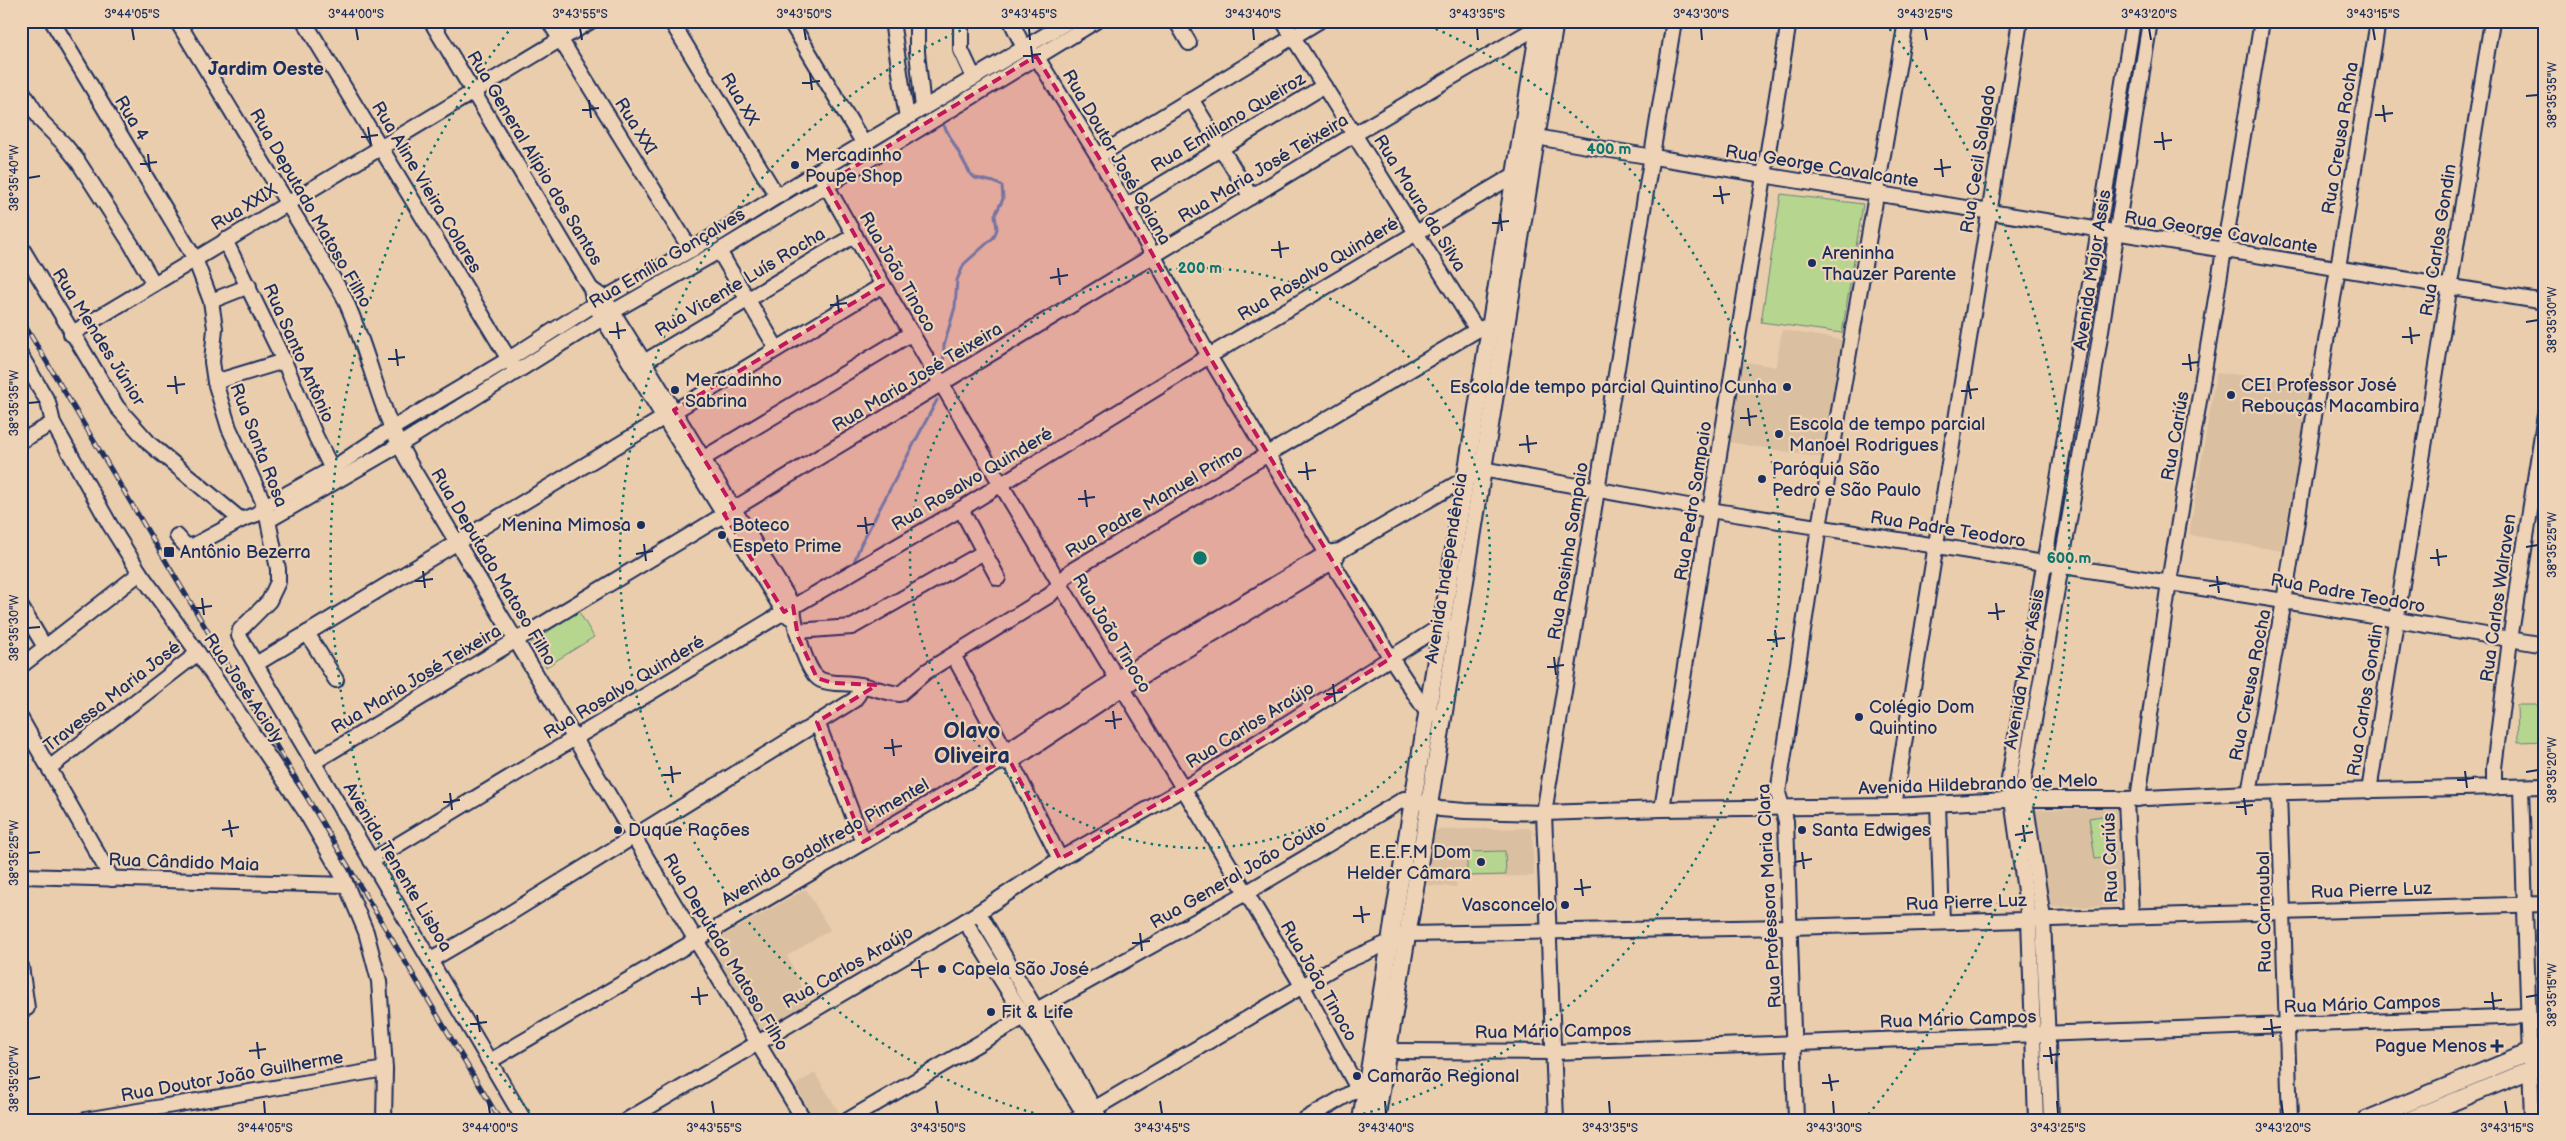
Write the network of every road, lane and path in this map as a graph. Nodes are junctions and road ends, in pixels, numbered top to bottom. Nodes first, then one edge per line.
1 (52, 21) edge
2 (177, 21) edge
3 (304, 21) edge
4 (431, 21) edge
5 (549, 21) edge
6 (591, 21) edge
7 (671, 21) edge
8 (790, 21) edge
9 (892, 21) edge
10 (917, 21) edge
11 (961, 21) edge
12 (1011, 21) edge
13 (1069, 21) edge
14 (1096, 21) edge
15 (1176, 21) edge
16 (1282, 21) edge
17 (1318, 21) edge
18 (1555, 21) edge
19 (1674, 21) edge
20 (1789, 21) edge
21 (1906, 21) edge
22 (2020, 21) edge
23 (2132, 21) edge
24 (2150, 21) edge
25 (2262, 21) edge
26 (2378, 21) edge
27 (2492, 21) edge
28 (1539, 24) edge
29 (1292, 37) junction
30 (561, 41) junction
31 (1189, 43) dead end
32 (1024, 48) junction
33 (1036, 56) junction
34 (2124, 70) junction
35 (2143, 74) junction
36 (974, 78) junction
37 (1324, 86) junction
38 (21, 89) edge
39 (473, 90) junction
40 (1191, 99) junction
41 (923, 108) junction
42 (907, 118) junction
43 (1355, 134) junction
44 (1537, 137) junction
45 (864, 144) junction
46 (380, 147) junction
47 (1222, 148) junction
48 (1098, 156) junction
49 (1651, 158) junction
50 (818, 171) junction
51 (1514, 175) junction
52 (1763, 175) junction
53 (826, 184) junction
54 (1876, 194) junction
55 (777, 196) junction
56 (1251, 197) junction
57 (288, 202) junction
58 (1126, 206) junction
59 (1988, 212) junction
60 (726, 229) junction
61 (2099, 232) junction
62 (1416, 233) junction
63 (855, 235) junction
64 (2118, 235) junction
65 (225, 240) junction
66 (733, 242) junction
67 (21, 247) edge
68 (691, 250) junction
69 (719, 251) junction
70 (2225, 252) junction
71 (1154, 256) junction
72 (195, 259) junction
73 (2338, 269) junction
74 (154, 284) junction
75 (883, 285) junction
76 (249, 286) junction
77 (2450, 286) junction
78 (748, 300) junction
79 (210, 301) junction
80 (599, 301) junction
81 (2545, 302) edge
82 (607, 315) junction
83 (1491, 327) junction
84 (912, 333) junction
85 (72, 334) junction
86 (777, 349) junction
87 (21, 356) edge
88 (1209, 356) junction
89 (509, 359) junction
90 (284, 361) junction
91 (644, 362) junction
92 (517, 373) junction
93 (214, 382) junction
94 (942, 385) junction
95 (458, 389) junction
96 (2072, 397) junction
97 (2090, 400) junction
98 (466, 404) junction
99 (669, 413) junction
100 (2545, 415) edge
101 (53, 423) junction
102 (391, 429) junction
103 (21, 441) edge
104 (399, 445) junction
105 (1268, 454) junction
106 (704, 458) junction
107 (1482, 469) junction
108 (335, 474) junction
109 (1466, 478) junction
110 (1002, 484) junction
111 (1598, 489) junction
112 (961, 509) junction
113 (1710, 510) junction
114 (729, 511) junction
115 (264, 513) junction
116 (241, 520) junction
117 (1819, 527) junction
118 (177, 536) dead end
119 (456, 542) junction
120 (1935, 546) junction
121 (984, 552) junction
122 (1333, 556) junction
123 (2044, 564) junction
124 (2062, 567) junction
125 (140, 573) junction
126 (998, 578) dead end
127 (2169, 582) junction
128 (1060, 584) junction
129 (2284, 601) junction
130 (21, 607) edge
131 (788, 609) junction
132 (2397, 621) junction
133 (796, 626) junction
134 (1449, 626) junction
135 (306, 633) junction
136 (239, 634) joint
137 (516, 640) junction
138 (2510, 640) junction
139 (2545, 645) edge
140 (45, 647) junction
141 (198, 653) junction
142 (953, 655) junction
143 (1391, 658) junction
144 (256, 664) junction
145 (21, 666) edge
146 (336, 680) dead end
147 (1120, 683) junction
148 (861, 685) junction
149 (1436, 714) junction
150 (21, 719) edge
151 (817, 722) junction
152 (576, 738) junction
153 (1006, 758) junction
154 (314, 762) junction
155 (49, 768) junction
156 (2545, 786) edge
157 (2494, 788) junction
158 (2521, 788) junction
159 (1183, 789) junction
160 (2369, 791) junction
161 (2248, 793) junction
162 (2280, 793) junction
163 (2018, 799) junction
164 (2132, 799) junction
165 (1422, 803) junction
166 (1938, 804) junction
167 (1894, 806) junction
168 (1781, 807) junction
169 (1662, 809) junction
170 (1544, 813) junction
171 (635, 836) junction
172 (863, 842) junction
173 (1060, 860) junction
174 (371, 861) junction
175 (21, 876) edge
176 (112, 879) junction
177 (346, 885) junction
178 (1246, 893) junction
179 (2545, 904) edge
180 (2524, 905) junction
181 (979, 912) junction
182 (2282, 912) junction
183 (2131, 916) junction
184 (2036, 919) junction
185 (965, 921) junction
186 (1942, 922) junction
187 (1791, 927) junction
188 (1547, 932) junction
189 (1408, 934) junction
190 (696, 939) junction
191 (1390, 941) junction
192 (431, 960) junction
193 (21, 966) edge
194 (1303, 987) junction
195 (27, 1008) dead end
196 (1036, 1010) junction
197 (2528, 1016) junction
198 (1024, 1017) junction
199 (2285, 1026) junction
200 (2040, 1034) junction
201 (757, 1042) junction
202 (1794, 1043) junction
203 (2537, 1049) edge
204 (1388, 1051) junction
205 (1554, 1052) junction
206 (490, 1062) junction
207 (2538, 1067) edge
208 (385, 1069) junction
209 (1363, 1086) junction
210 (144, 1115) edge
211 (1089, 1116) edge
212 (85, 1120) edge
213 (384, 1120) edge
214 (524, 1120) edge
215 (626, 1120) edge
216 (804, 1120) edge
217 (848, 1120) edge
218 (1304, 1120) edge
219 (1361, 1120) edge
220 (1376, 1120) edge
221 (1556, 1120) edge
222 (1796, 1120) edge
223 (2036, 1120) edge
224 (2050, 1120) edge
225 (2290, 1120) edge
226 (2366, 1120) edge
227 (2409, 1120) edge
228 (2532, 1120) edge

1 - 72 street, Rua 4
2 - 57 street, Rua Deputado Matoso Filho
3 - 46 street, Rua Aline Vieira Colares
4 - 39 street, Rua General Alípio dos Santos
5 - 30 street, Rua XXI
6 - 30 street, Rua XXIX
7 - 55 street, Rua XX
8 - 45 street
9 - 42 street
10 - 41 street
11 - 36 street
12 - 32 street
13 - 32 street, Rua Emília Gonçalves
14 - 33 street, Rua Emília Gonçalves
15 - 31 street
16 - 29 street, Rua Moura da Silva
17 - 29 street
18 - 44 main road, Avenida Independência
19 - 49 street, Rua Rosinha Sampaio
20 - 52 street, Rua Pedro Sampaio
21 - 54 street, Rua Professora Maria Clara
22 - 59 street, Rua Cecil Salgado
23 - 34 street, Avenida Major Assis
24 - 35 street, Avenida Major Assis
25 - 70 street, Rua Cariús
26 - 73 street, Rua Creusa Rocha
27 - 77 street, Rua Carlos Gondin
28 - 43 street, Rua Maria José Teixeira
28 - 51 main road, Avenida Independência
29 - 37 street, Rua Moura da Silva
29 - 40 street
30 - 39 street, Rua XXIX
30 - 68 street, Rua XXI
32 - 33 street, Rua Doutor José Goiana
32 - 36 street, Rua Emília Gonçalves
33 - 48 street, Rua Doutor José Goiana
33 - 53 street, Rua Emília Gonçalves
34 - 35 street
34 - 61 street, Avenida Major Assis
35 - 64 street, Avenida Major Assis
36 - 41 street, Rua Emília Gonçalves
37 - 43 street, Rua Moura da Silva
37 - 47 street, Rua Emiliano Queiroz
38 - 74 street
39 - 46 street, Rua XXIX
39 - 80 street, Rua General Alípio dos Santos
40 - 47 street
40 - 48 street
41 - 42 street, Rua Emília Gonçalves
42 - 45 street, Rua Emília Gonçalves
43 - 56 street, Rua Maria José Teixeira
43 - 62 street, Rua Moura da Silva
44 - 49 street, Rua George Cavalcante
44 - 83 main road, Avenida Independência
45 - 50 street, Rua Emília Gonçalves
46 - 57 street, Rua XXIX
46 - 89 street, Rua Aline Vieira Colares
47 - 56 street
47 - 58 street, Rua Emiliano Queiroz
48 - 58 street, Rua Doutor José Goiana
49 - 52 street, Rua George Cavalcante
49 - 111 street, Rua Rosinha Sampaio
50 - 53 street, Rua João Tinoco
50 - 55 street, Rua Emília Gonçalves
51 - 62 street, Rua Rosalvo Quinderé
51 - 83 main road, Avenida Independência
52 - 54 street, Rua George Cavalcante
52 - 113 street, Rua Pedro Sampaio
53 - 63 street, Rua João Tinoco
53 - 66 street, Rua Emília Gonçalves
54 - 59 street, Rua George Cavalcante
54 - 117 street, Rua Professora Maria Clara
55 - 60 street, Rua Emília Gonçalves
56 - 71 street, Rua Maria José Teixeira
57 - 65 street, Rua XXIX
57 - 102 street, Rua Deputado Matoso Filho
58 - 71 street, Rua Doutor José Goiana
59 - 61 street, Rua George Cavalcante
59 - 120 street, Rua Cecil Salgado
60 - 66 street
60 - 68 street, Rua Emília Gonçalves
61 - 64 street, Rua George Cavalcante
61 - 96 street, Avenida Major Assis
62 - 83 street, Rua Moura da Silva
62 - 88 street, Rua Rosalvo Quinderé
63 - 75 street, Rua João Tinoco
63 - 78 street, Rua Vicente Luís Rocha
64 - 70 street, Rua George Cavalcante
64 - 97 street, Avenida Major Assis
65 - 72 street, Rua XXIX
65 - 76 street, Rua Santo Antônio
66 - 69 street, Rua Emília Gonçalves
67 - 85 street, Rua Mendes Júnior
68 - 80 street, Rua Emília Gonçalves
69 - 78 street
69 - 82 street, Rua Emília Gonçalves
70 - 73 street, Rua George Cavalcante
70 - 127 street, Rua Cariús
71 - 88 street, Rua Doutor José Goiana
71 - 94 street, Rua Maria José Teixeira
72 - 74 street, Rua XXIX
72 - 79 street, Rua Santa Rosa
73 - 77 street, Rua George Cavalcante
73 - 129 street, Rua Creusa Rocha
74 - 85 street, Rua XXIX
75 - 84 street, Rua João Tinoco
75 - 86 street
76 - 79 street
76 - 90 street, Rua Santo Antônio
77 - 81 street, Rua George Cavalcante
77 - 132 street, Rua Carlos Gondin
78 - 86 street
78 - 91 street, Rua Vicente Luís Rocha
79 - 93 street, Rua Santa Rosa
80 - 82 street, Rua General Alípio dos Santos
80 - 89 street, Rua Emília Gonçalves
82 - 91 street, Rua General Alípio dos Santos
82 - 92 street, Rua Emília Gonçalves
82 - 99 street, Rua General Alípio dos Santos
83 - 105 street, Rua Padre Manuel Primo
83 - 107 main road, Avenida Independência
83 - 109 main road, Avenida Independência
84 - 94 street, Rua João Tinoco
84 - 106 street
85 - 116 street, Rua Mendes Júnior
86 - 99 street
87 - 101 street, Rua José Acioly
88 - 105 street, Rua Doutor José Goiana
88 - 110 street, Rua Rosalvo Quinderé
89 - 92 street, Rua Aline Vieira Colares
89 - 95 street, Rua Emília Gonçalves
90 - 93 street
90 - 108 street, Rua Santo Antônio
91 - 99 street, Rua General Alípio dos Santos
92 - 98 street, Rua Emília Gonçalves
93 - 115 street, Rua Santa Rosa
94 - 110 street, Rua João Tinoco
94 - 114 street, Rua Maria José Teixeira
95 - 98 street
95 - 102 street, Rua Emília Gonçalves
96 - 97 street
96 - 123 street, Avenida Major Assis
97 - 124 street, Avenida Major Assis
98 - 104 street, Rua Emília Gonçalves
99 - 106 street, Rua General Alípio dos Santos
99 - 114 street, Rua General Alípio dos Santos
99 - 119 street
100 - 138 street, Rua Carlos Walraven
101 - 103 street
101 - 125 street, Rua José Acioly
102 - 104 street, Rua Deputado Matoso Filho
102 - 108 street, Rua Emília Gonçalves
104 - 108 street, Rua Emília Gonçalves
104 - 119 street, Rua Deputado Matoso Filho
105 - 122 street, Rua Doutor José Goiana
105 - 128 street, Rua Padre Manuel Primo
106 - 114 street, Rua General Alípio dos Santos
107 - 109 street
107 - 111 street, Rua Padre Teodoro
107 - 134 main road, Avenida Independência
108 - 115 street, Rua Emília Gonçalves
109 - 122 street, Avenida Godolfredo Pimentel
109 - 134 main road, Avenida Independência
110 - 112 street, Rua Rosalvo Quinderé
110 - 128 street, Rua João Tinoco
111 - 113 street, Rua Padre Teodoro
111 - 170 street, Rua Rosinha Sampaio
112 - 121 street
112 - 131 street, Rua Rosalvo Quinderé
113 - 117 street, Rua Padre Teodoro
113 - 169 street, Rua Pedro Sampaio
114 - 131 street, Rua General Alípio dos Santos
114 - 137 street, Rua Maria José Teixeira
115 - 116 street, Rua Emília Gonçalves
115 - 136 street, Rua Santa Rosa
116 - 118 street, Rua Emília Gonçalves
117 - 120 street, Rua Padre Teodoro
117 - 168 street, Rua Professora Maria Clara
119 - 135 street
119 - 137 street, Rua Deputado Matoso Filho
120 - 123 street, Rua Padre Teodoro
120 - 167 street, Rua Cecil Salgado
121 - 126 street
121 - 133 street
122 - 143 street, Rua Doutor José Goiana
122 - 147 street, Avenida Godolfredo Pimentel
123 - 124 street, Rua Padre Teodoro
123 - 163 street, Avenida Major Assis
124 - 127 street, Rua Padre Teodoro
124 - 163 street, Avenida Major Assis
125 - 140 street
125 - 141 street, Rua José Acioly
127 - 129 street, Rua Padre Teodoro
127 - 164 street, Rua Cariús
128 - 142 street, Rua Padre Manuel Primo
128 - 147 street, Rua João Tinoco
129 - 132 street, Rua Padre Teodoro
129 - 161 street, Rua Creusa Rocha
130 - 140 street
131 - 133 street, Rua General Alípio dos Santos
131 - 152 street, Rua Rosalvo Quinderé
132 - 138 street, Rua Padre Teodoro
132 - 160 street, Rua Carlos Gondin
133 - 148 street, Rua Padre Manuel Primo
134 - 143 street, Rua Carlos Araújo
134 - 149 main road, Avenida Independência
135 - 144 street
135 - 146 street
136 - 144 street, Avenida Tenente Lisboa
137 - 152 street, Rua Deputado Matoso Filho
137 - 154 street, Rua Maria José Teixeira
138 - 139 street, Rua Padre Teodoro
138 - 157 street, Rua Carlos Walraven
140 - 145 street
141 - 155 street, Travessa Maria José
141 - 177 street, Rua José Acioly
142 - 148 street, Rua Padre Manuel Primo
142 - 153 street
143 - 149 street, Rua Doutor José Goiana
143 - 159 street, Rua Carlos Araújo
144 - 154 street, Avenida Tenente Lisboa
147 - 153 street, Avenida Godolfredo Pimentel
147 - 159 street, Rua João Tinoco
148 - 151 street
149 - 165 main road, Avenida Independência
150 - 155 street
151 - 171 street
151 - 172 street
152 - 171 street, Rua Deputado Matoso Filho
152 - 174 street, Rua Rosalvo Quinderé
153 - 172 street, Avenida Godolfredo Pimentel
153 - 173 street
154 - 174 street, Avenida Tenente Lisboa
155 - 176 street
156 - 158 street, Avenida Hildebrando de Melo
157 - 158 street, Avenida Hildebrando de Melo
157 - 160 street, Avenida Hildebrando de Melo
158 - 180 street
159 - 173 street, Rua Carlos Araújo
159 - 178 street, Rua João Tinoco
160 - 162 street, Avenida Hildebrando de Melo
161 - 162 street, Avenida Hildebrando de Melo
161 - 164 street, Avenida Hildebrando de Melo
162 - 182 street, Rua Carnaubal
163 - 164 street, Avenida Hildebrando de Melo
163 - 166 street, Avenida Hildebrando de Melo
163 - 184 street, Avenida Major Assis
164 - 183 street, Rua Cariús
165 - 170 street, Avenida Hildebrando de Melo
165 - 178 street, Rua General João Couto
165 - 189 main road, Avenida Independência
165 - 191 main road, Avenida Independência
166 - 167 street, Avenida Hildebrando de Melo
166 - 186 street
167 - 168 street, Avenida Hildebrando de Melo
168 - 169 street, Avenida Hildebrando de Melo
168 - 187 street, Rua Professora Maria Clara
169 - 170 street, Avenida Hildebrando de Melo
170 - 188 street, Rua Rosinha Sampaio
171 - 190 street, Rua Deputado Matoso Filho
171 - 192 street
172 - 190 street, Avenida Godolfredo Pimentel
173 - 181 street, Rua Carlos Araújo
174 - 192 street, Avenida Tenente Lisboa
175 - 176 street, Rua Cândido Maia
176 - 177 street, Rua Cândido Maia
177 - 208 street, Rua José Acioly
178 - 194 street, Rua João Tinoco
178 - 196 street, Rua General João Couto
179 - 180 street, Rua Pierre Luz
180 - 182 street, Rua Pierre Luz
180 - 197 street
181 - 185 street, Rua Carlos Araújo
181 - 196 street
182 - 183 street, Rua Pierre Luz
182 - 199 street, Rua Carnaubal
183 - 184 street, Rua Pierre Luz
184 - 186 street, Rua Pierre Luz
184 - 200 street, Avenida Major Assis
185 - 198 street
185 - 201 street, Rua Carlos Araújo
186 - 187 street, Rua Pierre Luz
187 - 188 street, Rua Pierre Luz
187 - 202 street, Rua Professora Maria Clara
188 - 189 street, Rua Pierre Luz
188 - 205 street, Rua Rosinha Sampaio
189 - 191 street, Rua Pierre Luz
189 - 204 main road, Avenida Independência
190 - 201 street, Rua Deputado Matoso Filho
190 - 206 street, Avenida Godolfredo Pimentel
191 - 194 street, Rua Pierre Luz
191 - 209 main road, Avenida Independência
192 - 206 street, Avenida Tenente Lisboa
193 - 195 street
194 - 209 street, Rua João Tinoco
194 - 211 street, Rua Pierre Luz
196 - 198 street, Rua General João Couto
196 - 211 street
197 - 199 street, Rua Mário Campos
197 - 203 street
198 - 211 street
198 - 217 street, Rua General João Couto
199 - 200 street, Rua Mário Campos
199 - 225 street, Rua Carnaubal
200 - 202 street, Rua Mário Campos
200 - 223 street, Avenida Major Assis
200 - 224 street, Avenida Major Assis
201 - 215 street, Rua Carlos Araújo
201 - 216 street, Rua Deputado Matoso Filho
202 - 205 street, Rua Mário Campos
202 - 222 street, Rua Professora Maria Clara
203 - 207 street
203 - 226 main road
204 - 205 street, Rua Mário Campos
204 - 220 main road, Avenida Independência
205 - 221 street, Rua Rosinha Sampaio
206 - 214 street, Avenida Tenente Lisboa
207 - 227 main road
207 - 228 street
208 - 210 street, Rua Doutor João Guilherme
208 - 213 street, Rua José Acioly
209 - 218 street
209 - 219 main road, Avenida Independência
210 - 212 street, Rua Doutor João Guilherme

